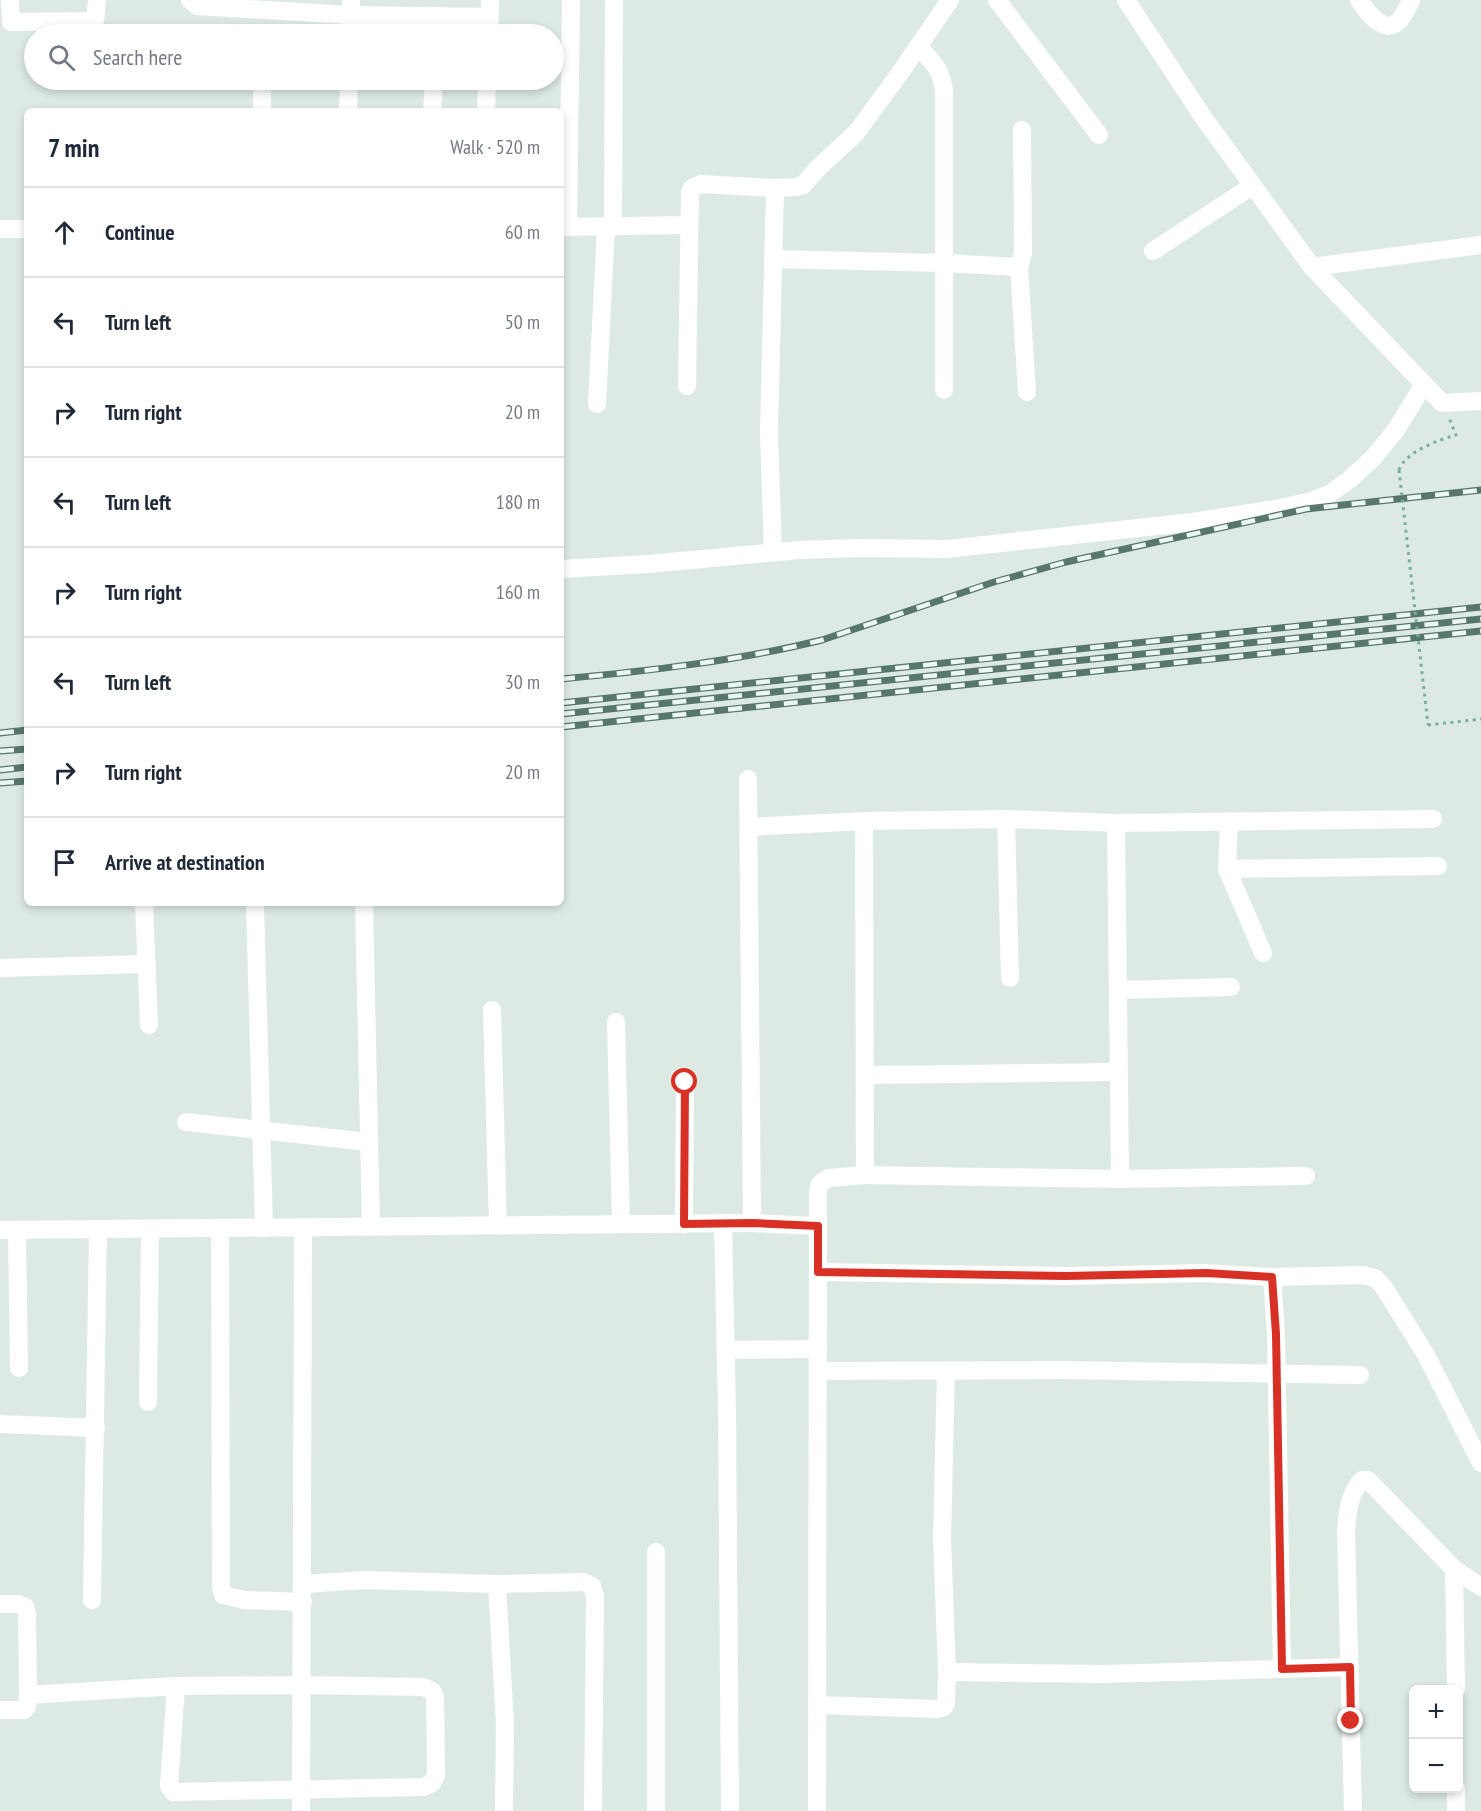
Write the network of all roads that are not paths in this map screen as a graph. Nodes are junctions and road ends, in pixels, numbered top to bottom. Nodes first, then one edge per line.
1 (10, 0) edge
2 (96, 0) edge
3 (190, 0) edge
4 (614, 0) edge
5 (950, 0) edge
6 (997, 0) edge
7 (1126, 0) edge
8 (1359, 0) edge
9 (1411, 0) edge
10 (571, 2) dead end
11 (351, 8) edge
12 (490, 17) edge
13 (6, 22) edge
14 (351, 24) edge
15 (427, 24) edge
16 (449, 24) edge
17 (918, 46) junction
18 (349, 90) edge
19 (433, 90) edge
20 (487, 90) edge
21 (262, 92) dead end
22 (262, 108) edge
23 (348, 108) edge
24 (432, 108) edge
25 (486, 108) edge
26 (1022, 130) dead end
27 (1099, 135) dead end
28 (1252, 186) junction
29 (775, 188) junction
30 (689, 225) junction
31 (564, 227) edge
32 (609, 227) junction
33 (0, 229) edge
34 (24, 229) edge
35 (1481, 245) edge
36 (1154, 251) dead end
37 (773, 259) junction
38 (944, 263) junction
39 (1019, 267) junction
40 (1312, 267) junction
41 (1424, 384) junction
42 (687, 386) dead end
43 (944, 390) dead end
44 (1027, 392) dead end
45 (1481, 401) edge
46 (597, 404) dead end
47 (774, 552) junction
48 (564, 569) edge
49 (748, 779) dead end
50 (1006, 819) junction
51 (1432, 819) dead end
52 (864, 821) junction
53 (1229, 822) junction
54 (1116, 823) junction
55 (749, 827) junction
56 (1438, 866) dead end
57 (1227, 869) junction
58 (144, 906) edge
59 (255, 906) edge
60 (364, 906) edge
61 (1263, 953) dead end
62 (147, 964) junction
63 (0, 968) edge
64 (1010, 978) dead end
65 (1231, 987) dead end
66 (1118, 990) junction
67 (492, 1010) dead end
68 (616, 1022) dead end
69 (149, 1025) dead end
70 (1119, 1072) junction
71 (865, 1075) junction
72 (685, 1082) dead end
73 (186, 1122) dead end
74 (262, 1130) junction
75 (369, 1142) junction
76 (864, 1175) junction
77 (1306, 1176) dead end
78 (1120, 1179) junction
79 (752, 1223) junction
80 (621, 1224) junction
81 (684, 1224) junction
82 (723, 1224) junction
83 (498, 1226) junction
84 (818, 1226) junction
85 (371, 1227) junction
86 (220, 1228) junction
87 (264, 1228) junction
88 (303, 1228) junction
89 (150, 1229) junction
90 (8, 1230) edge
91 (98, 1230) junction
92 (818, 1272) junction
93 (1272, 1277) junction
94 (818, 1349) junction
95 (726, 1350) junction
96 (19, 1368) dead end
97 (818, 1371) junction
98 (946, 1371) junction
99 (1276, 1374) junction
100 (1360, 1375) dead end
101 (148, 1402) dead end
102 (0, 1424) edge
103 (96, 1428) junction
104 (1481, 1463) edge
105 (656, 1552) dead end
106 (1454, 1569) junction
107 (497, 1584) junction
108 (1481, 1587) edge
109 (303, 1593) junction
110 (92, 1600) dead end
111 (0, 1604) edge
112 (1350, 1667) junction
113 (1282, 1669) junction
114 (947, 1672) junction
115 (302, 1685) junction
116 (1456, 1685) edge
117 (176, 1686) junction
118 (27, 1695) junction
119 (816, 1706) junction
120 (0, 1710) edge
121 (301, 1790) junction
122 (1456, 1793) edge
123 (301, 1811) edge
124 (504, 1811) edge
125 (593, 1811) edge
126 (656, 1811) edge
127 (730, 1811) edge
128 (817, 1811) edge
129 (1353, 1811) edge
130 (1456, 1811) edge

1 - 13 street
2 - 13 street
3 - 11 street
4 - 32 street
5 - 17 street
6 - 27 street
7 - 28 street
8 - 9 street
10 - 31 street
11 - 14 street
11 - 15 street
12 - 16 street
17 - 29 street
17 - 38 street
18 - 23 street
19 - 24 street
20 - 25 street
21 - 22 street
26 - 39 street
28 - 36 street
28 - 40 street
29 - 30 street
29 - 37 street
30 - 32 street
30 - 42 street
31 - 32 street
32 - 46 street
33 - 34 street
35 - 40 street
37 - 38 street
37 - 47 street
38 - 39 street
38 - 43 street
39 - 44 street
40 - 41 street
41 - 45 street
41 - 47 street
47 - 48 street
49 - 55 street
50 - 52 street
50 - 54 street
50 - 64 street
51 - 53 street
52 - 55 street
52 - 71 street
53 - 54 street
53 - 57 street
54 - 66 street
55 - 79 street
56 - 57 street
57 - 61 street
58 - 62 street
59 - 74 street
60 - 75 street
62 - 63 street
62 - 69 street
65 - 66 street
66 - 70 street
67 - 83 street
68 - 80 street
70 - 71 street
70 - 78 street
71 - 76 street
72 - 81 street
73 - 74 street
74 - 75 street
74 - 87 street
75 - 85 street
76 - 78 street
76 - 84 street
77 - 78 street
79 - 82 street
79 - 84 street
80 - 81 street
80 - 83 street
81 - 82 street
82 - 95 street
83 - 85 street
84 - 92 street
85 - 88 street
86 - 87 street
86 - 89 street
86 - 109 street
87 - 88 street
88 - 109 street
89 - 91 street
89 - 101 street
90 - 91 street
90 - 96 street
91 - 103 street
92 - 93 street
92 - 94 street
93 - 99 street
93 - 104 street
94 - 95 street
94 - 97 street
95 - 127 street
97 - 98 street
97 - 119 street
98 - 99 street
98 - 114 street
99 - 100 street
99 - 113 street
102 - 103 street
103 - 110 street
105 - 126 street
106 - 108 street
106 - 112 street
106 - 116 street
107 - 109 street
107 - 124 street
107 - 125 street
109 - 115 street
111 - 118 street
112 - 113 street
112 - 129 street
113 - 114 street
114 - 119 street
115 - 117 street
115 - 121 street
115 - 121 street
117 - 118 street
117 - 121 street
118 - 120 street
119 - 128 street
121 - 123 street
122 - 130 street

